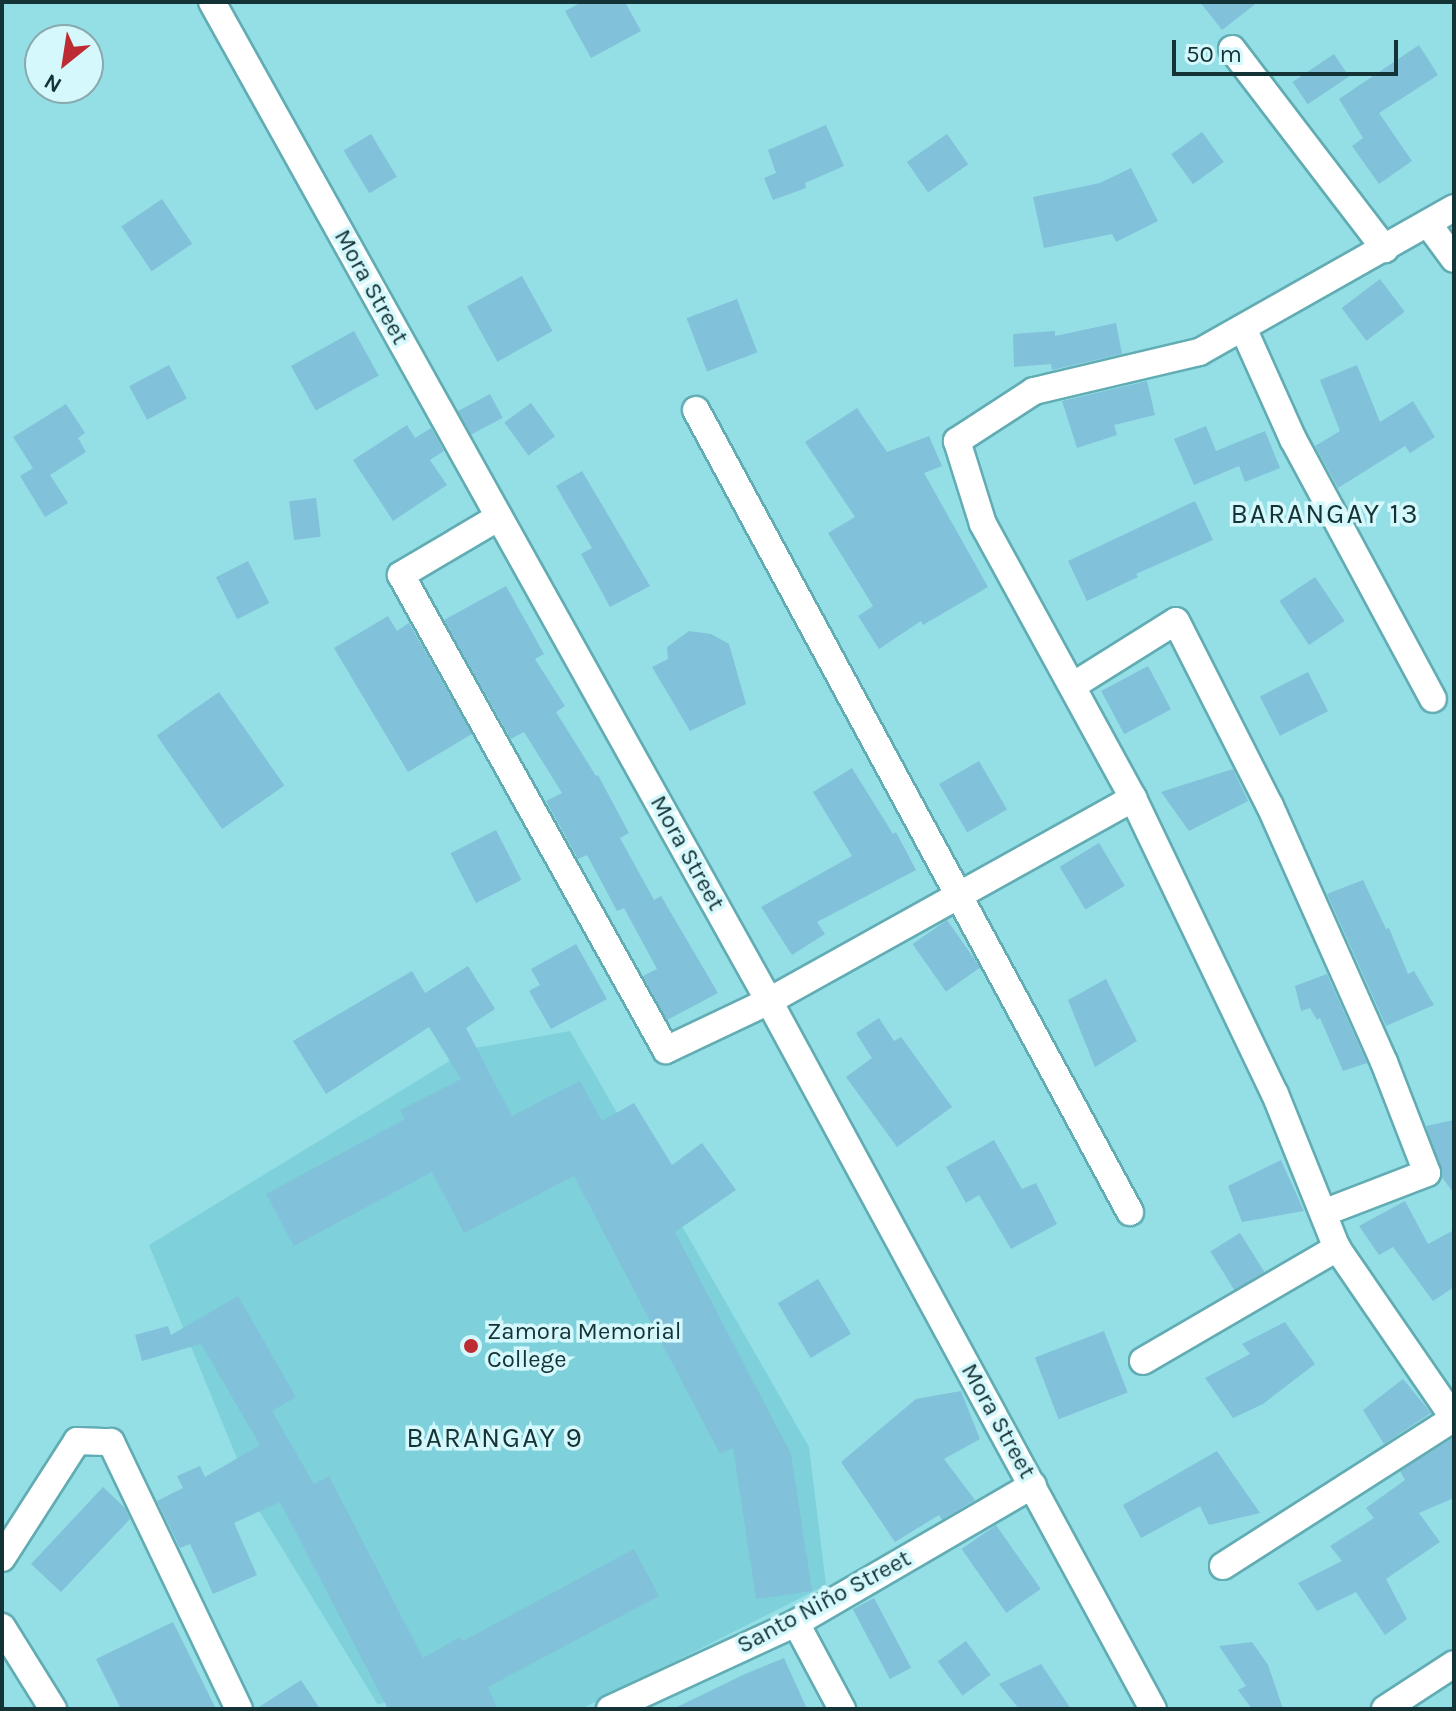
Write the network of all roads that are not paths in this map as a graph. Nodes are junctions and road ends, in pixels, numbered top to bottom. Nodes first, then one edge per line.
1 (212, 2) edge
2 (1232, 49) dead end
3 (1454, 208) edge
4 (1429, 225) junction
5 (1385, 249) junction
6 (1454, 259) edge
7 (1243, 328) junction
8 (696, 410) dead end
9 (499, 517) junction
10 (1074, 685) junction
11 (1433, 699) dead end
12 (1133, 798) junction
13 (959, 897) junction
14 (769, 1001) junction
15 (1130, 1212) dead end
16 (1323, 1213) junction
17 (1337, 1248) junction
18 (1143, 1361) dead end
19 (1454, 1418) edge
20 (1033, 1485) junction
21 (2, 1558) edge
22 (1223, 1566) dead end
23 (796, 1623) junction
24 (2, 1627) edge
25 (1454, 1664) edge
26 (53, 1709) edge
27 (239, 1709) edge
28 (610, 1709) edge
29 (842, 1709) edge
30 (1153, 1709) edge
31 (1385, 1709) edge

1 - 9 street, Mora Street
2 - 5 street
3 - 4 street
4 - 5 street
4 - 6 street
5 - 7 street
7 - 10 street
7 - 11 street
8 - 13 street
9 - 14 street, Mora Street
9 - 14 street
10 - 12 street
10 - 16 street
12 - 13 street
12 - 16 street
13 - 14 street
13 - 15 street
14 - 20 street, Mora Street
16 - 17 street
17 - 18 street
17 - 19 street
19 - 22 street
20 - 23 street, Santo Niño Street
20 - 30 street, Mora Street
21 - 27 street
23 - 28 street, Santo Niño Street
23 - 29 street
24 - 26 street
25 - 31 street

